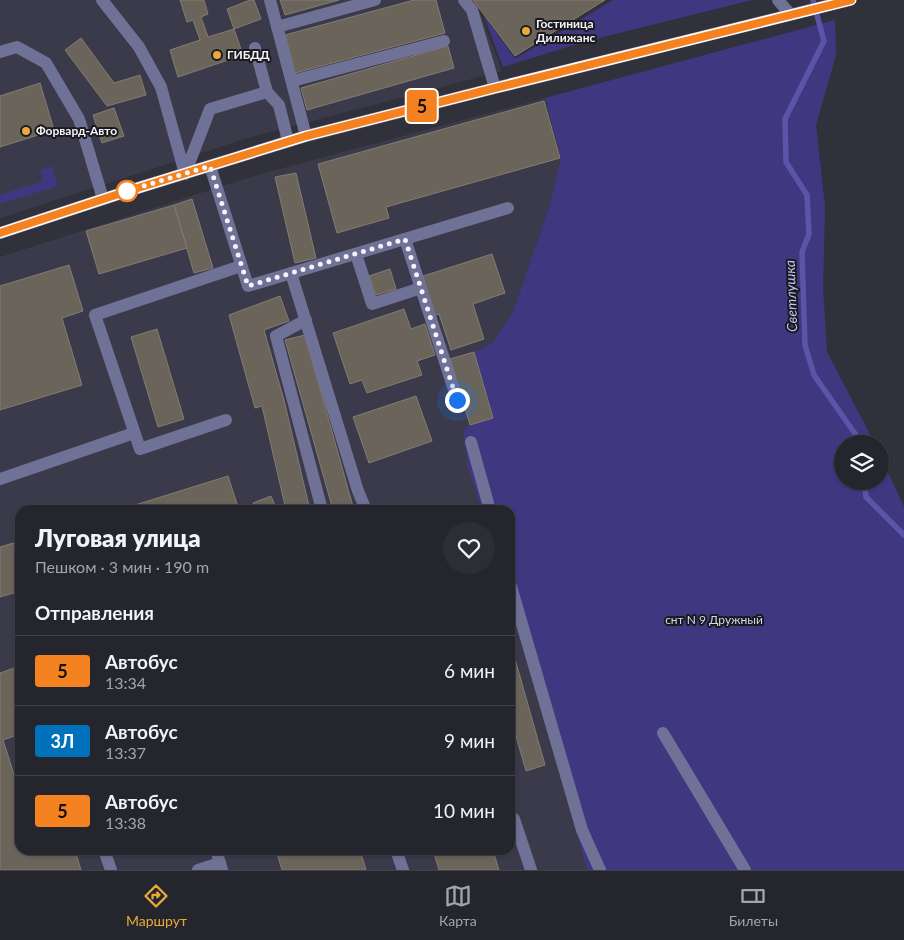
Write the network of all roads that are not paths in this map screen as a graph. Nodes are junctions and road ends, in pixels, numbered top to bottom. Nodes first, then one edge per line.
1 (102, 0) edge
2 (270, 0) edge
3 (375, 0) edge
4 (464, 0) edge
5 (778, 0) edge
6 (847, 1) edge
7 (794, 13) junction
8 (277, 26) junction
9 (444, 41) dead end
10 (254, 48) dead end
11 (0, 52) edge
12 (292, 81) junction
13 (495, 88) junction
14 (267, 92) junction
15 (306, 136) junction
16 (288, 141) junction
17 (210, 166) junction
18 (185, 174) junction
19 (103, 199) junction
20 (508, 208) dead end
21 (0, 234) edge
22 (405, 239) junction
23 (356, 254) junction
24 (241, 266) junction
25 (291, 273) junction
26 (421, 288) junction
27 (306, 320) junction
28 (457, 400) dead end
29 (226, 420) dead end
30 (134, 433) junction
31 (471, 442) dead end
32 (0, 479) edge
33 (321, 505) edge
34 (364, 505) edge
35 (489, 505) edge
36 (515, 600) edge
37 (663, 733) dead end
38 (515, 822) edge
39 (106, 855) edge
40 (398, 855) edge
41 (221, 866) edge
42 (111, 870) edge
43 (198, 870) edge
44 (402, 870) edge
45 (531, 870) edge
46 (600, 870) edge
47 (745, 870) edge

1 - 18 street
2 - 8 street
3 - 8 street
4 - 13 street
5 - 7 street
6 - 7 street
7 - 13 street
8 - 12 street
9 - 12 street
10 - 14 street
11 - 19 street
12 - 15 street
13 - 15 street
14 - 16 street
14 - 18 street
15 - 16 street
16 - 17 street
17 - 18 street
17 - 24 street
18 - 19 street
19 - 21 street
20 - 22 street
22 - 23 street
22 - 26 street
23 - 25 street
23 - 26 street
24 - 25 street
24 - 30 street
25 - 27 street
26 - 28 street
27 - 33 street
27 - 34 street
29 - 30 street
30 - 32 street
31 - 35 street
36 - 46 street
37 - 47 street
38 - 45 street
39 - 42 street
40 - 44 street
41 - 43 street

